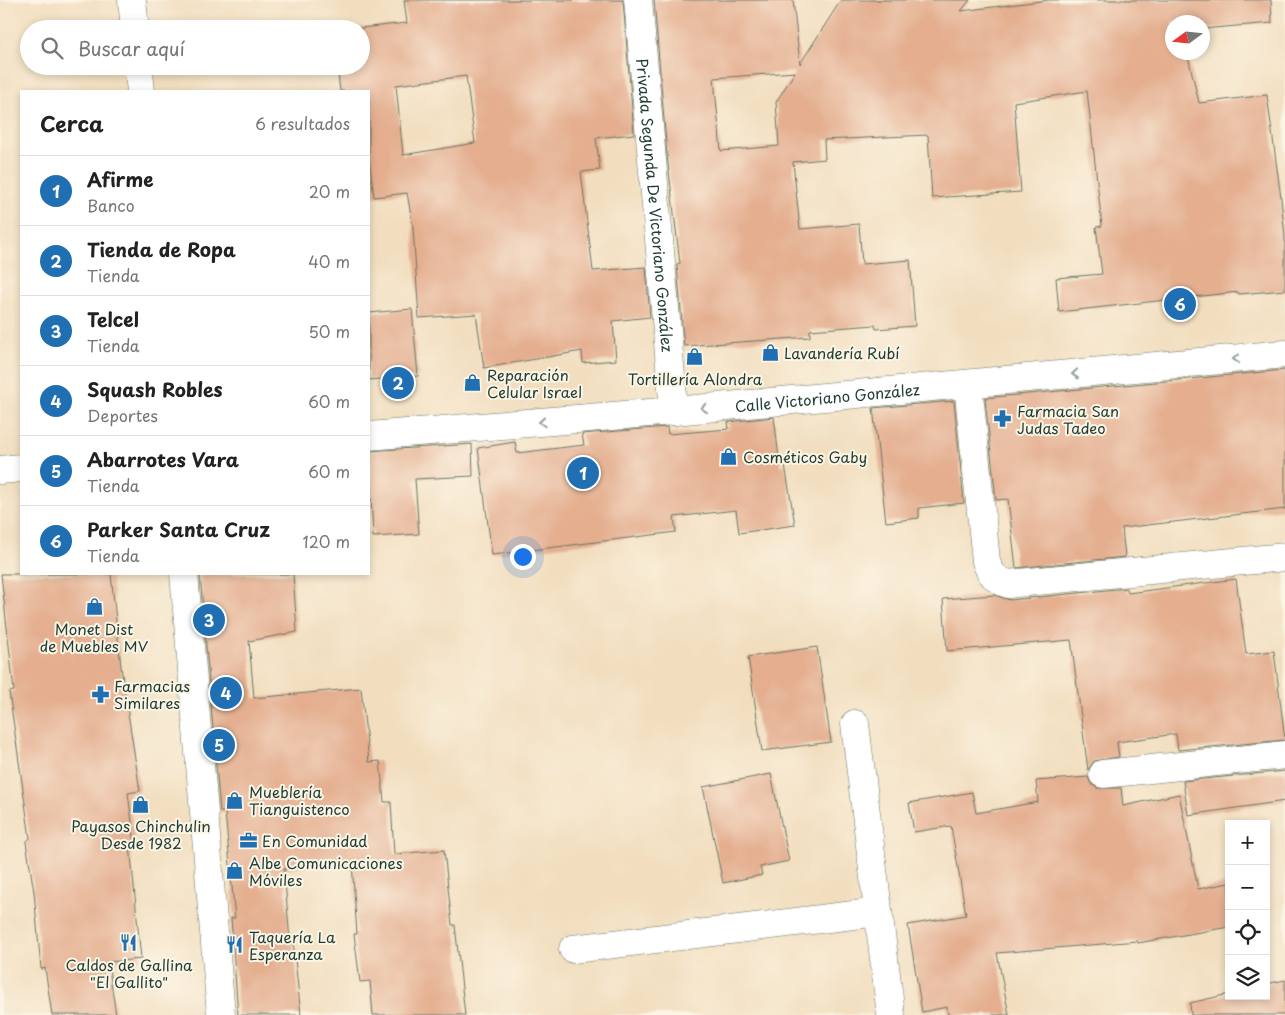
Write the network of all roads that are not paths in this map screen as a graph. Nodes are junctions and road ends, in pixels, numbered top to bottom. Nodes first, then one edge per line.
1 (132, 0) edge
2 (638, 0) edge
3 (134, 20) edge
4 (139, 75) edge
5 (141, 90) edge
6 (1285, 354) edge
7 (968, 384) junction
8 (674, 411) junction
9 (370, 436) edge
10 (20, 468) edge
11 (0, 470) edge
12 (1285, 557) edge
13 (184, 575) edge
14 (855, 724) dead end
15 (1285, 755) edge
16 (1102, 774) dead end
17 (878, 912) junction
18 (573, 949) dead end
19 (221, 1015) edge
20 (891, 1015) edge

1 - 3 street
2 - 8 street, Privada Segunda De Victoriano González
4 - 5 street
6 -> 7 street, Calle Victoriano González
7 -> 8 street, Calle Victoriano González
7 - 12 street
8 -> 9 street, Calle Victoriano González
10 - 11 street
13 - 19 street
14 - 17 street
15 - 16 street
17 - 18 street
17 - 20 street

